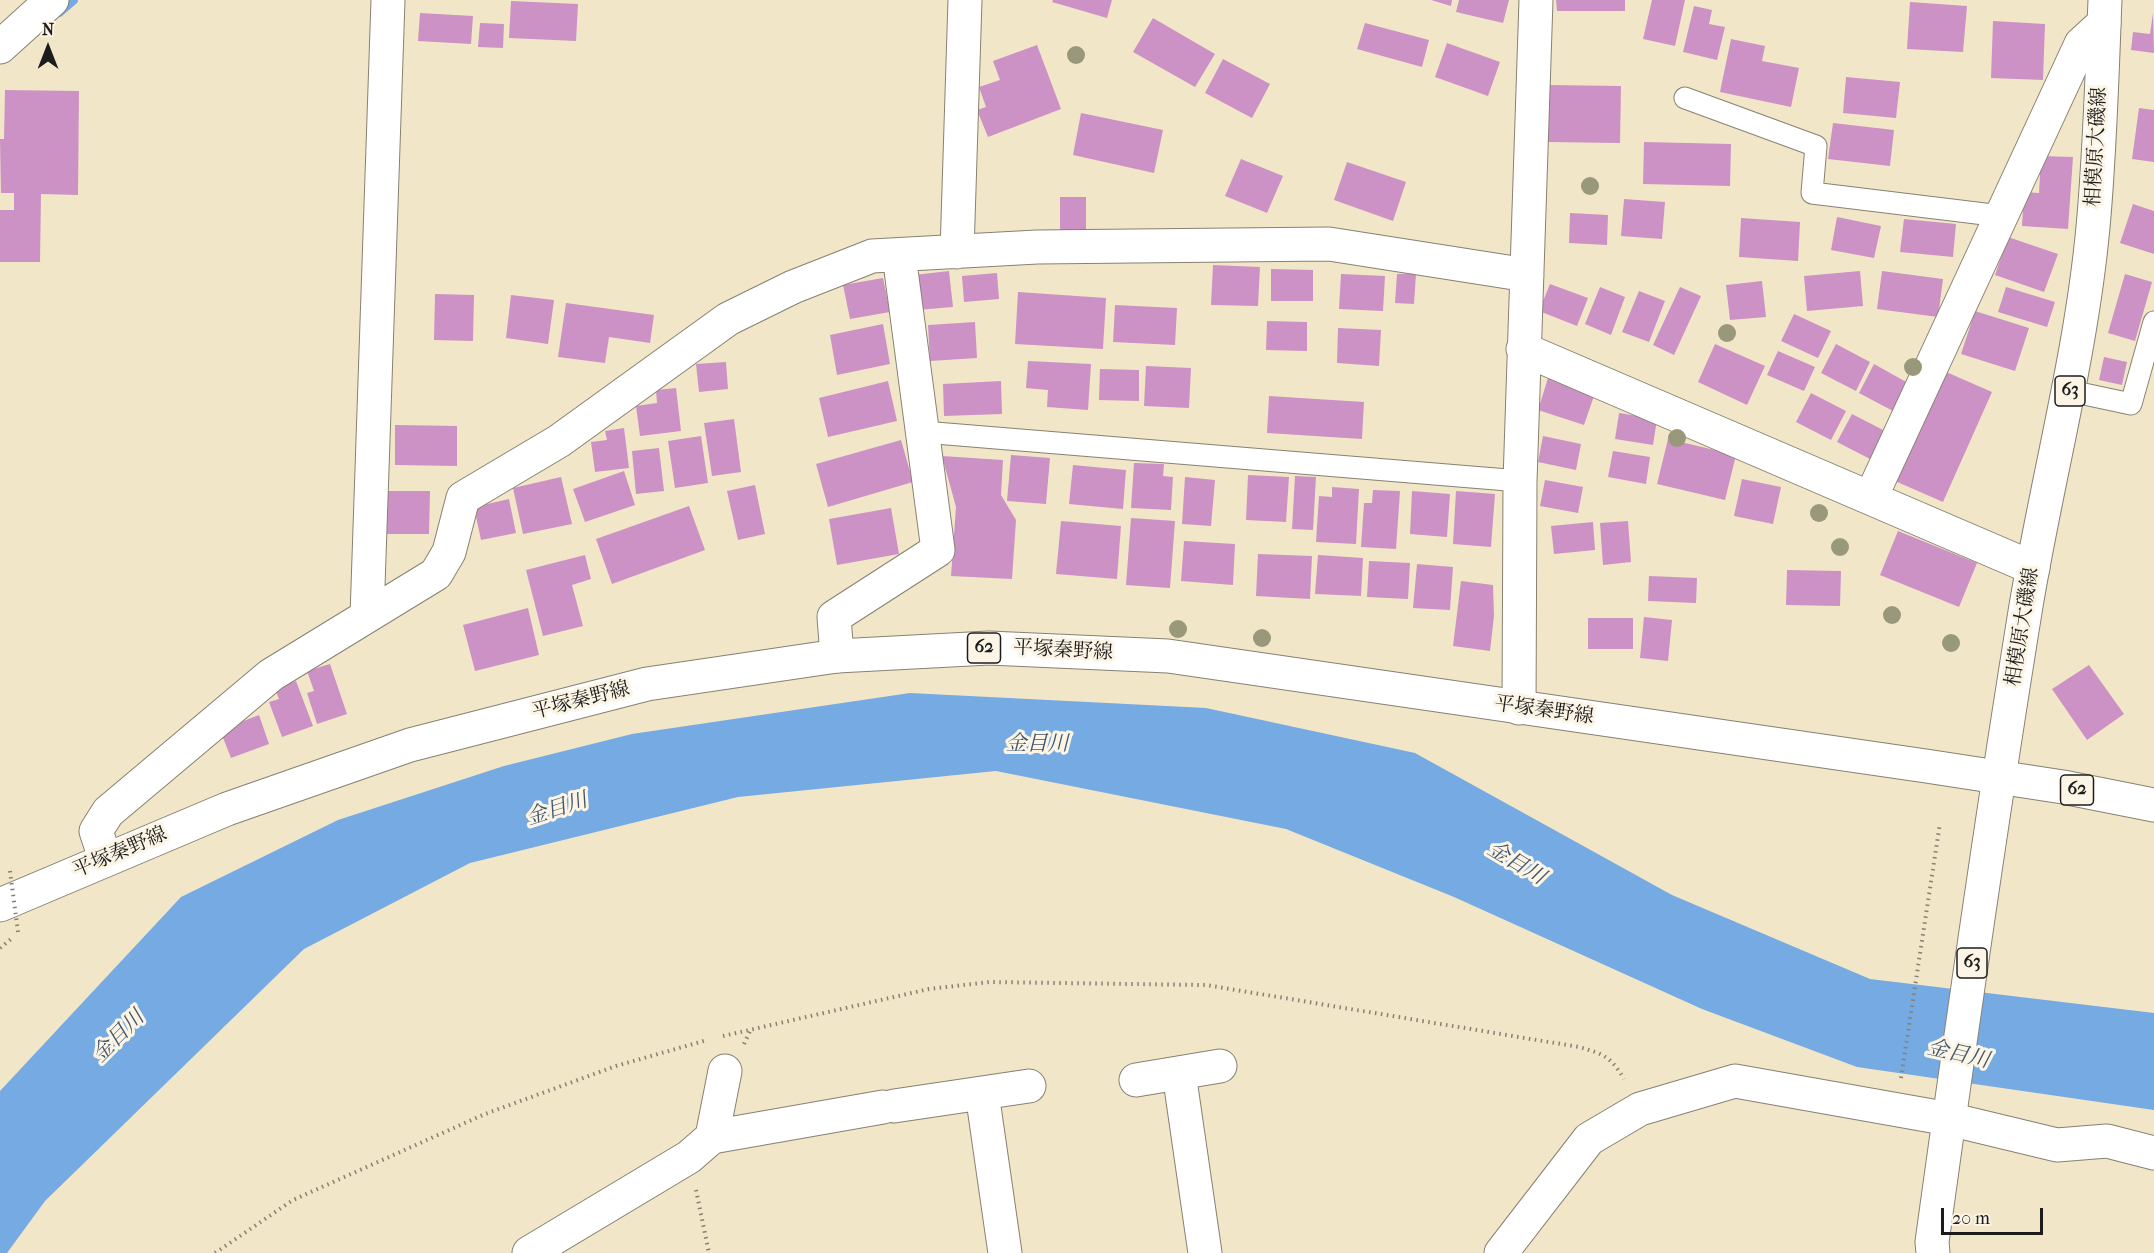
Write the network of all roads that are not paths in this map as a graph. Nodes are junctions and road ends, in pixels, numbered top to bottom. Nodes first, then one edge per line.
1 (52, 0) edge
2 (388, 0) edge
3 (965, 0) edge
4 (1536, 0) edge
5 (2104, 12) edge
6 (0, 47) edge
7 (1685, 98) dead end
8 (2001, 216) junction
9 (957, 252) junction
10 (899, 255) junction
11 (1527, 275) junction
12 (2154, 322) edge
13 (1523, 349) junction
14 (2070, 391) junction
15 (923, 432) junction
16 (1520, 481) junction
17 (1871, 497) junction
18 (2033, 568) junction
19 (367, 616) junction
20 (837, 656) junction
21 (1519, 708) junction
22 (1999, 778) junction
23 (2154, 805) edge
24 (105, 858) junction
25 (0, 905) edge
26 (1220, 1066) dead end
27 (725, 1071) dead end
28 (1179, 1073) junction
29 (1136, 1080) dead end
30 (1029, 1086) dead end
31 (982, 1093) junction
32 (1951, 1107) junction
33 (701, 1147) junction
34 (2154, 1153) edge
35 (529, 1253) edge
36 (1005, 1253) edge
37 (1205, 1253) edge
38 (1501, 1253) edge
39 (1933, 1253) edge

1 - 6 street
2 - 19 street
3 - 9 street
4 - 11 street
5 - 8 street
5 - 14 street, 相模原大磯線 / 63
7 - 8 lane
8 - 17 street
9 - 10 street
9 - 11 street
10 - 15 street
10 - 19 street
11 - 13 street
12 - 14 lane
13 - 16 street
13 - 17 street
14 - 18 street, 相模原大磯線 / 63
15 - 16 lane
15 - 20 street
16 - 21 street
17 - 18 street
18 - 22 street, 相模原大磯線 / 63
19 - 24 street
20 - 21 street, 平塚秦野線 / 62
20 - 24 street, 平塚秦野線 / 62
21 - 22 street, 平塚秦野線 / 62
22 - 23 street, 平塚秦野線 / 62
22 - 32 street, 相模原大磯線 / 63
24 - 25 street, 平塚秦野線 / 62
26 - 28 street
27 - 33 street
28 - 29 street
28 - 37 street
30 - 31 street
31 - 33 street
31 - 36 street
32 - 34 street
32 - 38 street
32 - 39 street, 相模原大磯線 / 63
33 - 35 street

